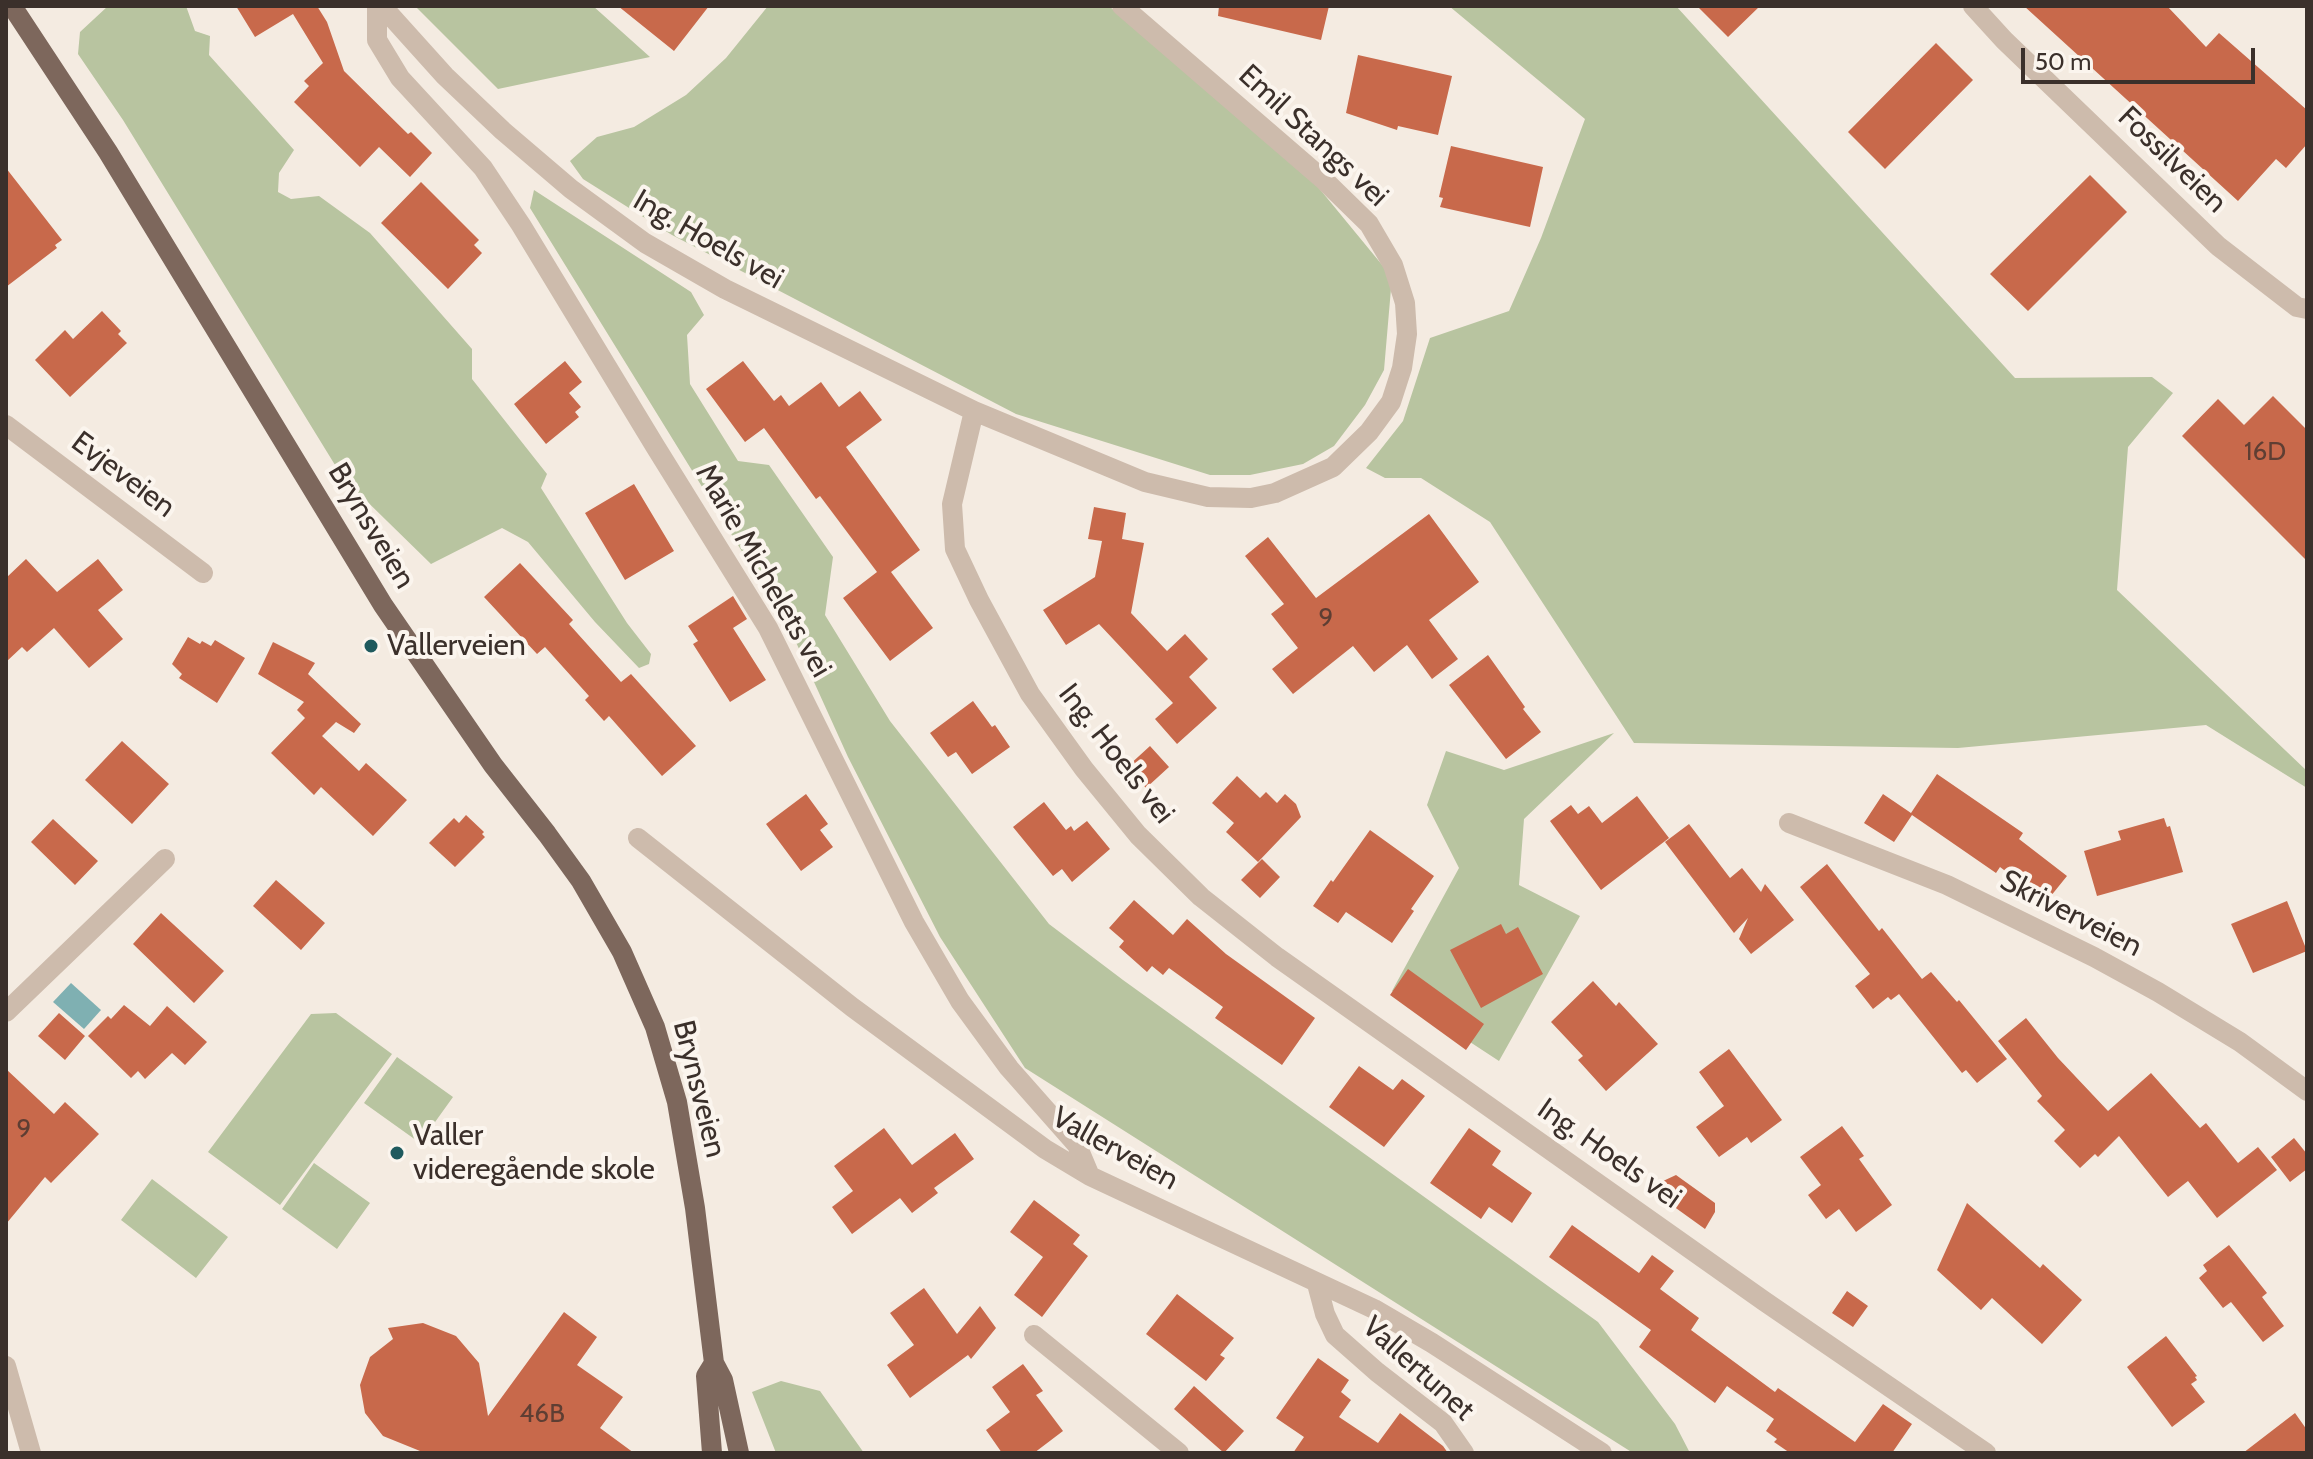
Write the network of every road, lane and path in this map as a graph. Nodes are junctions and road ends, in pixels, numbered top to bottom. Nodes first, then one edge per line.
1 (12, 6) edge
2 (380, 6) edge
3 (1122, 6) edge
4 (1973, 6) edge
5 (2307, 309) edge
6 (974, 411) junction
7 (6, 425) edge
8 (203, 573) dead end
9 (1789, 823) dead end
10 (638, 838) dead end
11 (165, 859) dead end
12 (6, 1012) edge
13 (2307, 1091) edge
14 (1090, 1176) junction
15 (1317, 1284) junction
16 (1034, 1335) dead end
17 (714, 1363) junction
18 (6, 1366) edge
19 (31, 1453) edge
20 (712, 1453) edge
21 (739, 1453) edge
22 (1179, 1453) edge
23 (1464, 1453) edge
24 (1602, 1453) edge
25 (1986, 1453) edge

1 - 17 main road, Brynsveien
2 - 6 street, Ing. Hoels vei
2 - 14 street, Marie Michelets vei
3 - 6 street, Emil Stangs vei
4 - 5 street, Fossilveien
6 - 25 street, Ing. Hoels vei
7 - 8 street, Evjeveien
9 - 13 street, Skriverveien
10 - 14 street, Vallerveien
11 - 12 street
14 - 15 street, Vallerveien
15 - 23 street, Vallertunet
15 - 24 street, Vallerveien
16 - 22 street
17 - 20 main road, Brynsveien
17 - 21 main road, Brynsveien
18 - 19 street

